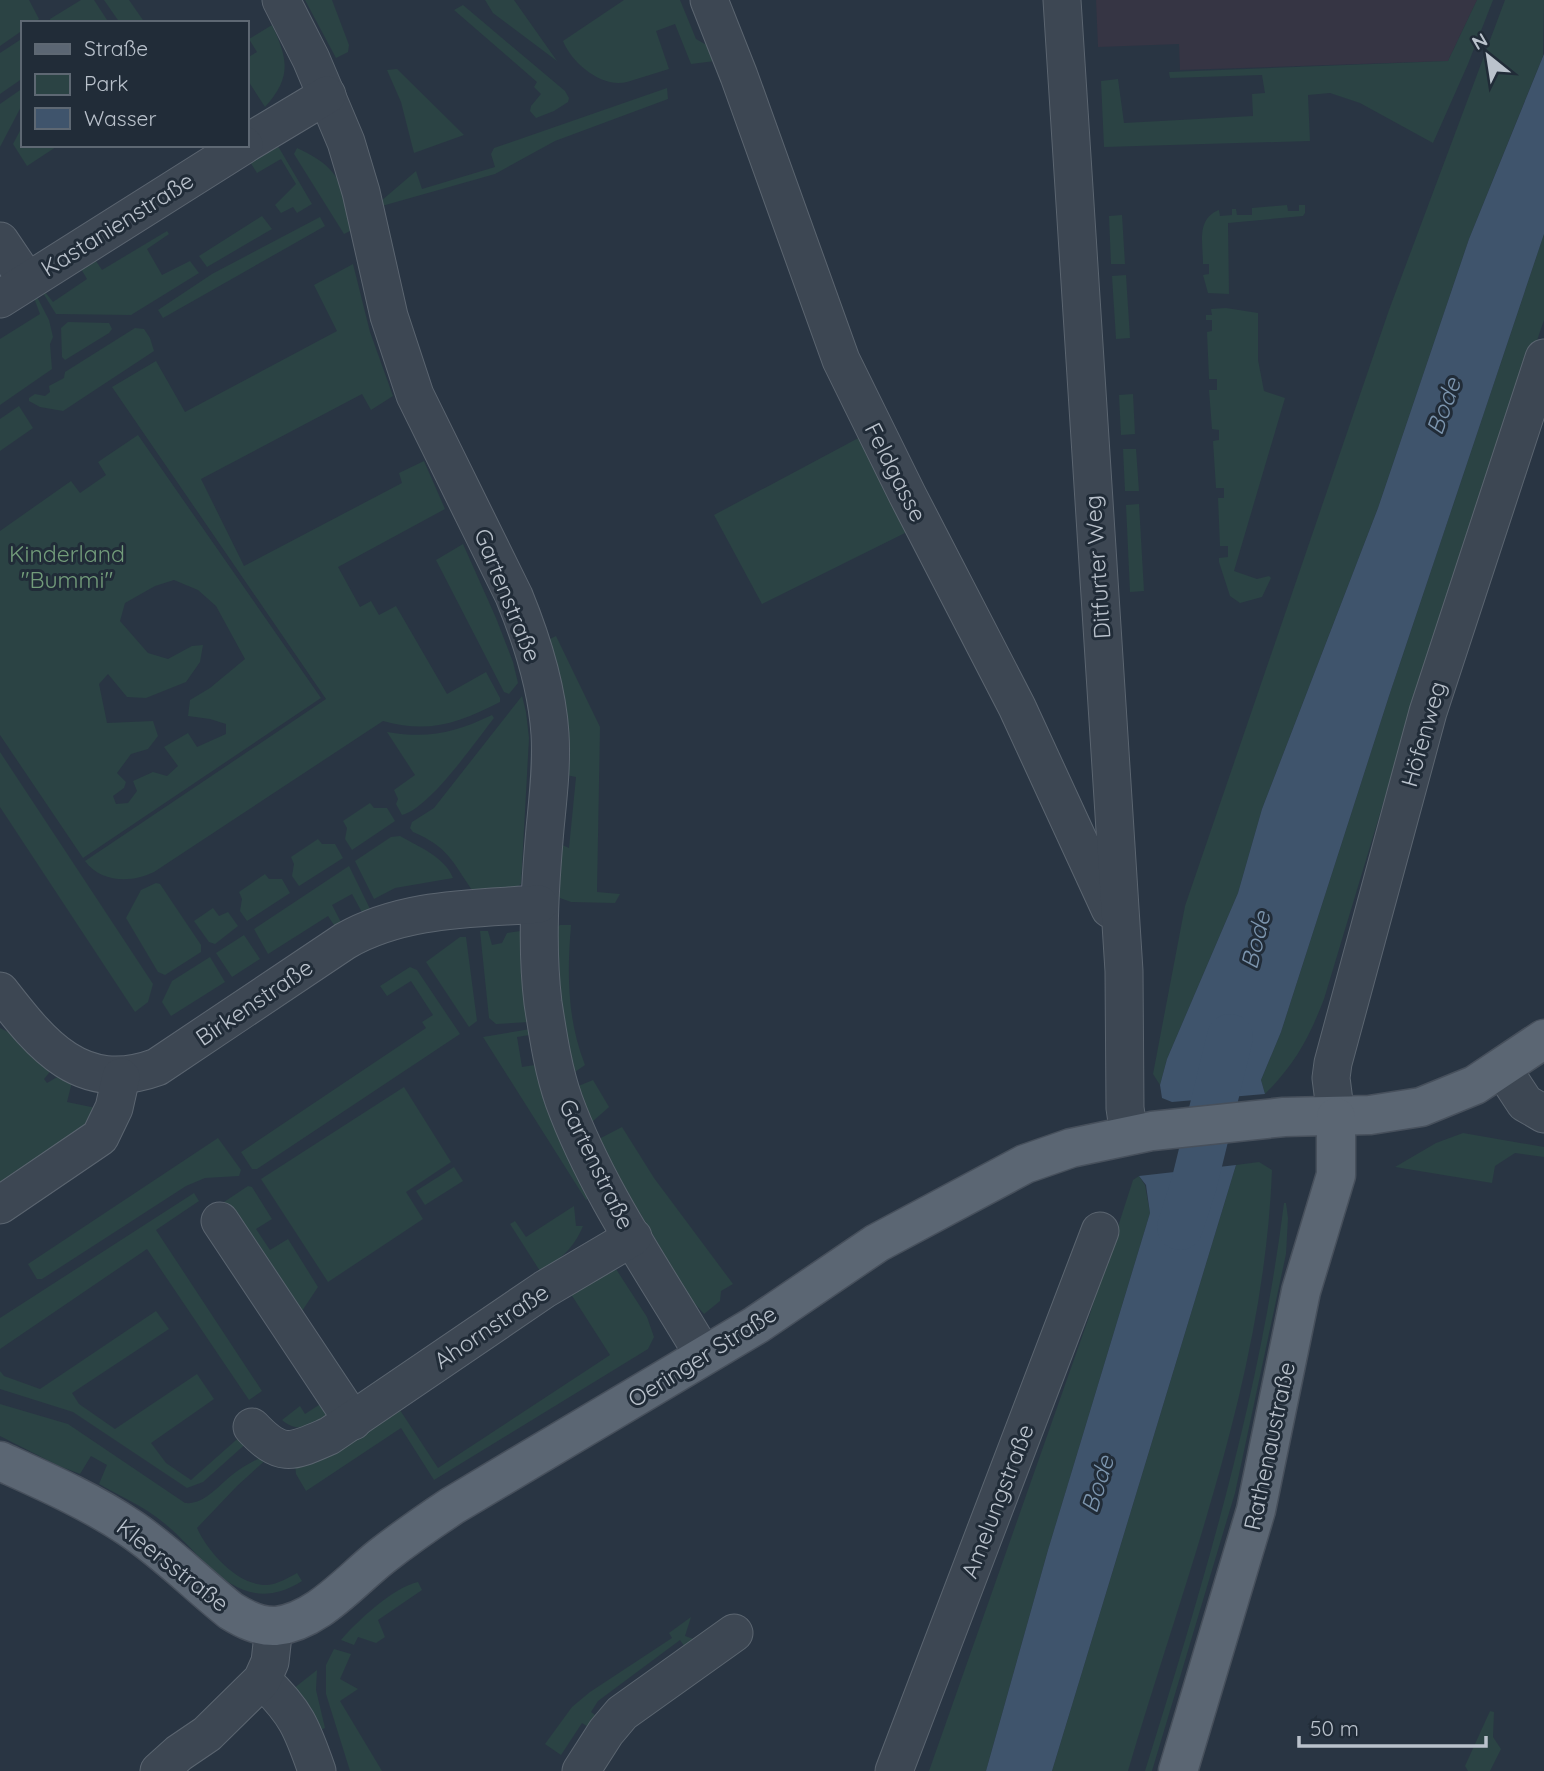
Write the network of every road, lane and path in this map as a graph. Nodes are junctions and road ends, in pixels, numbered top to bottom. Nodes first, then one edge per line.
1 (281, 0) edge
2 (709, 0) edge
3 (1062, 0) edge
4 (327, 95) junction
5 (248, 142) edge
6 (240, 147) edge
7 (0, 241) edge
8 (13, 290) edge
9 (1544, 358) edge
10 (540, 904) junction
11 (1120, 929) junction
12 (0, 991) edge
13 (1544, 1039) edge
14 (1502, 1068) junction
15 (121, 1077) junction
16 (1544, 1114) edge
17 (1336, 1116) junction
18 (1141, 1133) junction
19 (0, 1205) edge
20 (220, 1221) dead end
21 (1100, 1231) dead end
22 (633, 1237) junction
23 (704, 1356) junction
24 (353, 1421) junction
25 (252, 1427) dead end
26 (0, 1461) edge
27 (274, 1626) junction
28 (734, 1633) dead end
29 (262, 1680) junction
30 (159, 1771) edge
31 (317, 1771) edge
32 (582, 1771) edge
33 (894, 1771) edge
34 (1178, 1771) edge

1 - 4 street, Gartenstraße
2 - 11 street, Feldgasse
3 - 11 street, Ditfurter Weg
4 - 5 street, Kastanienstraße
4 - 10 street, Gartenstraße
6 - 8 street, Kastanienstraße
7 - 8 street, Kastanienstraße
9 - 17 street, Höfenweg
10 - 15 street, Birkenstraße
10 - 22 street, Gartenstraße
11 - 18 street, Ditfurter Weg
12 - 15 street, Birkenstraße
13 - 14 main road, Oeringer Straße
14 - 16 street
14 - 17 main road, Oeringer Straße
15 - 19 street
17 - 18 main road, Oeringer Straße
17 - 34 main road, Rathenaustraße
18 - 23 main road, Oeringer Straße
20 - 24 street
21 - 33 street, Amelungstraße
22 - 23 street, Gartenstraße
22 - 24 street, Ahornstraße
23 - 27 main road, Oeringer Straße
24 - 25 street, Ahornstraße
26 - 27 main road, Kleersstraße
27 - 29 street
28 - 32 street
29 - 30 street
29 - 31 street

